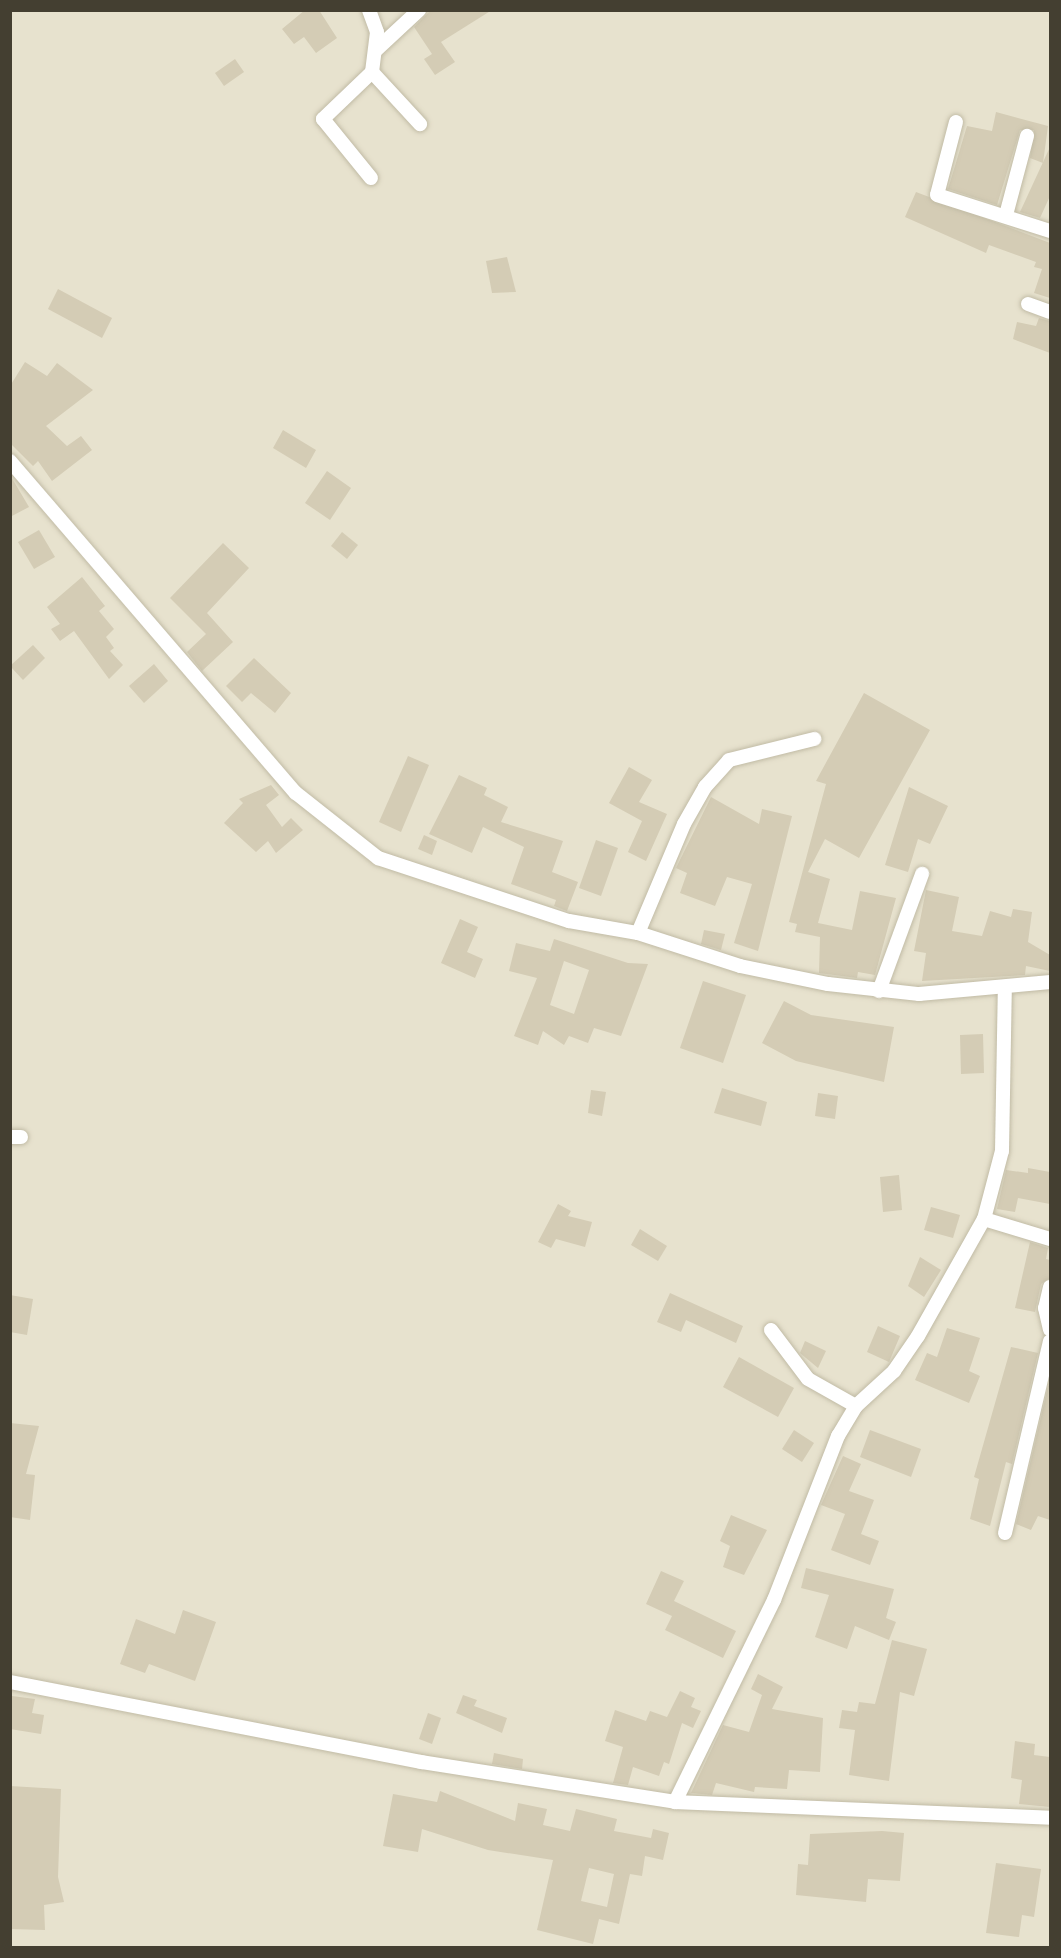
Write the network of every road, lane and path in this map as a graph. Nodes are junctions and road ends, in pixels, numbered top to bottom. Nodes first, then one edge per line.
1 (419, 10) edge
2 (373, 13) edge
3 (376, 50) junction
4 (372, 72) junction
5 (956, 122) dead end
6 (420, 124) dead end
7 (1027, 136) dead end
8 (371, 178) dead end
9 (1006, 215) junction
10 (1050, 231) edge
11 (1028, 304) dead end
12 (1050, 312) edge
13 (10, 461) edge
14 (814, 739) dead end
15 (922, 874) dead end
16 (638, 933) junction
17 (1050, 982) edge
18 (1005, 987) junction
19 (879, 992) junction
20 (984, 1220) junction
21 (1050, 1239) edge
22 (1050, 1287) edge
23 (1050, 1329) edge
24 (771, 1330) dead end
25 (1050, 1341) edge
26 (856, 1406) junction
27 (1005, 1533) dead end
28 (10, 1682) edge
29 (675, 1802) junction
30 (1050, 1818) edge

1 - 3 street
2 - 3 street
3 - 4 street
4 - 6 street
4 - 8 street
5 - 9 street
7 - 9 street
9 - 10 street
11 - 12 street
13 - 16 street
14 - 16 street
15 - 19 street
16 - 19 street
17 - 18 street
18 - 19 street
18 - 20 street
20 - 21 street
20 - 26 street
22 - 23 street
24 - 26 street
25 - 27 street
26 - 29 street
28 - 29 street
29 - 30 street

